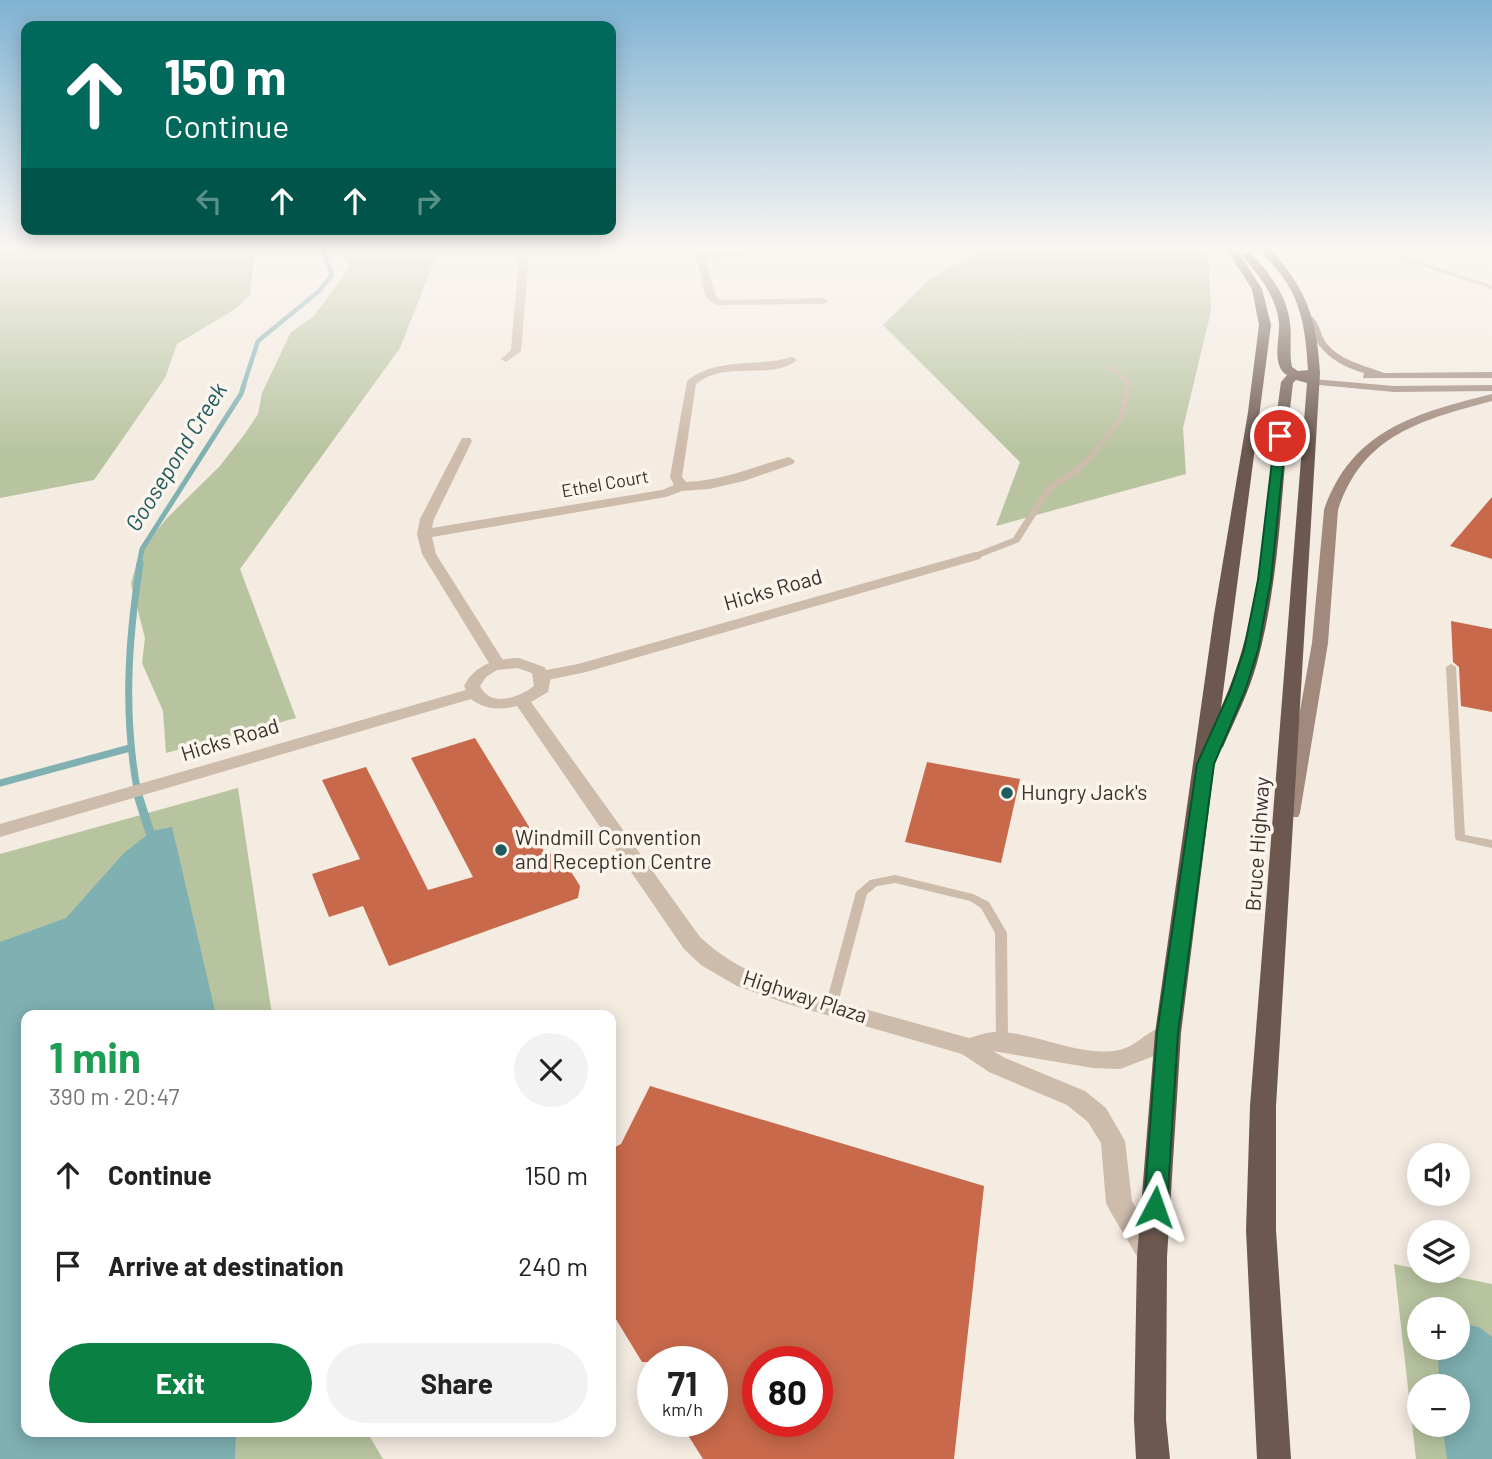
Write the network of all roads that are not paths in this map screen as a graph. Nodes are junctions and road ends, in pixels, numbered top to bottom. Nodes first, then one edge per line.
1 (519, 315) edge
2 (1263, 315) edge
3 (1283, 315) edge
4 (1308, 315) edge
5 (1310, 318) junction
6 (506, 359) dead end
7 (792, 360) dead end
8 (1106, 367) dead end
9 (1492, 372) edge
10 (1307, 377) junction
11 (1394, 377) junction
12 (1492, 388) edge
13 (1492, 397) edge
14 (466, 441) dead end
15 (789, 461) dead end
16 (681, 485) junction
17 (424, 534) junction
18 (975, 556) joint
19 (498, 665) junction
20 (1451, 667) dead end
21 (543, 676) junction
22 (474, 693) junction
23 (522, 701) junction
24 (1205, 764) junction
25 (0, 831) edge
26 (1492, 844) edge
27 (1282, 869) junction
28 (831, 1007) junction
29 (1168, 1033) junction
30 (1002, 1042) junction
31 (969, 1046) junction
32 (1152, 1256) junction
33 (1153, 1459) edge
34 (1274, 1459) edge

1 - 6 street
2 - 24 highway
3 - 10 highway
4 - 5 highway, Bruce Highway
5 - 10 highway, Bruce Highway
5 - 11 main road
7 - 16 street
8 - 18 lane
9 - 11 main road
10 - 11 main road
10 - 12 main road
10 - 24 highway
10 - 27 highway, Bruce Highway
13 - 27 main road
14 - 17 street
15 - 16 street, Ethel Court
16 - 17 street, Ethel Court
17 - 19 street
18 - 21 street, Hicks Road
19 - 21 street
19 - 22 street
20 - 26 lane
21 - 23 street
22 - 23 street
22 - 25 street, Hicks Road
23 - 28 street, Highway Plaza
24 - 29 highway
27 - 34 highway, Bruce Highway
28 - 30 lane
28 - 31 street, Highway Plaza
29 - 30 street, Highway Plaza
29 - 32 highway
30 - 31 street, Highway Plaza
31 - 32 street, Highway Plaza
32 - 33 highway

